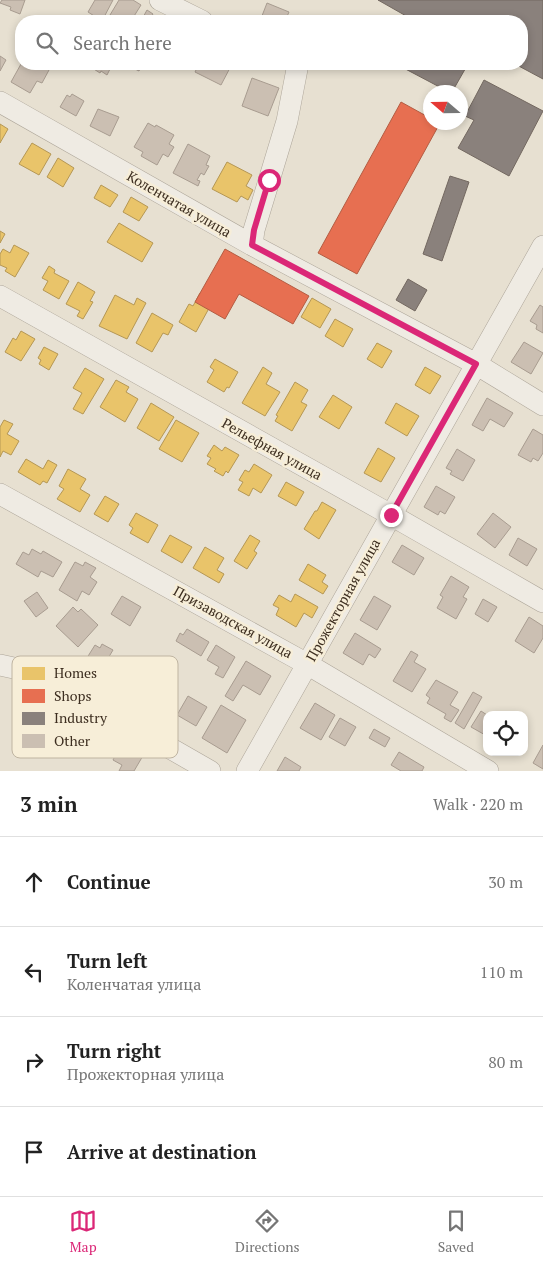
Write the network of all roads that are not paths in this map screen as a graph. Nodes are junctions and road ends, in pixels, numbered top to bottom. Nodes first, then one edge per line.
1 (160, 0) edge
2 (190, 15) edge
3 (297, 70) edge
4 (0, 102) edge
5 (252, 245) junction
6 (543, 246) edge
7 (0, 296) edge
8 (476, 364) junction
9 (543, 405) edge
10 (0, 494) edge
11 (391, 515) junction
12 (543, 602) edge
13 (307, 664) junction
14 (178, 753) edge
15 (210, 771) edge
16 (246, 771) edge
17 (488, 771) edge

1 - 2 street
3 - 5 street
4 - 5 street, Коленчатая улица
5 - 8 street, Коленчатая улица
6 - 8 street, Прожекторная улица
7 - 11 street, Рельефная улица
8 - 9 street, Коленчатая улица
8 - 11 street, Прожекторная улица
10 - 13 street, Призаводская улица
11 - 12 street, Рельефная улица
11 - 13 street, Прожекторная улица
13 - 16 street, Прожекторная улица
13 - 17 street, Призаводская улица
14 - 15 street

